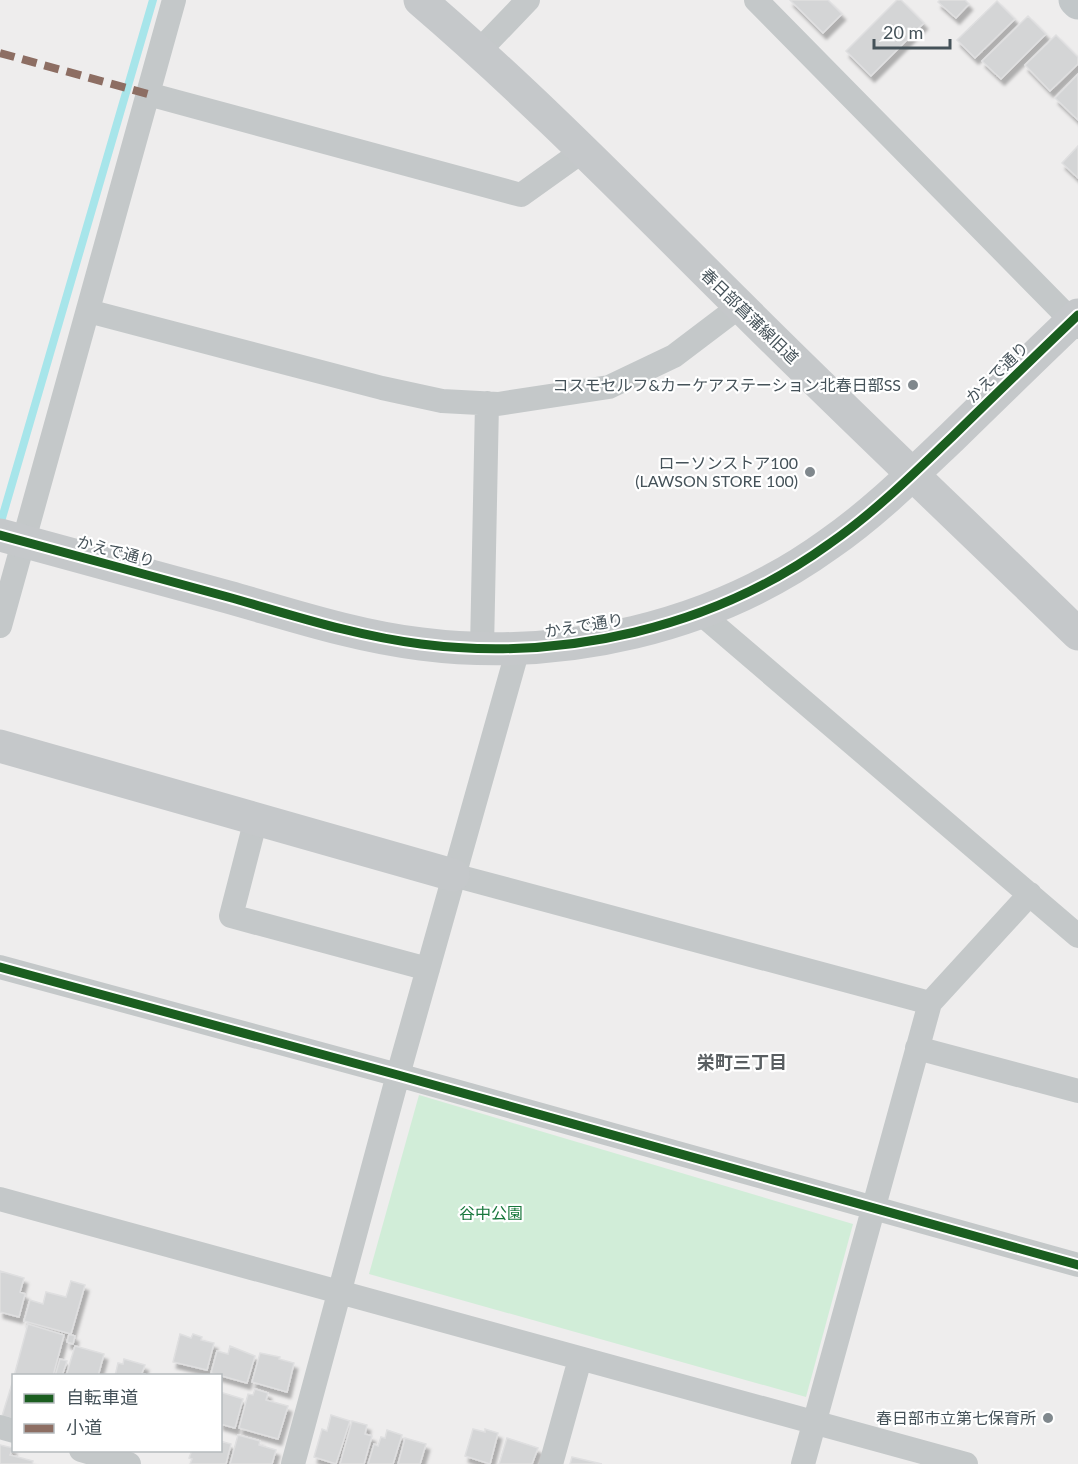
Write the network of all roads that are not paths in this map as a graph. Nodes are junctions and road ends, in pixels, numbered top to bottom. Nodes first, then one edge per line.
1 (174, 0) edge
2 (420, 0) edge
3 (528, 0) edge
4 (756, 0) edge
5 (1075, 0) edge
6 (1078, 3) edge
7 (480, 51) junction
8 (148, 94) junction
9 (584, 150) junction
10 (740, 306) junction
11 (88, 311) junction
12 (1076, 321) edge
13 (487, 403) junction
14 (913, 474) junction
15 (12, 538) edge
16 (699, 612) junction
17 (0, 626) edge
18 (1078, 634) edge
19 (518, 649) junction
20 (482, 650) junction
21 (0, 746) edge
22 (256, 819) junction
23 (453, 875) junction
24 (1030, 894) junction
25 (1078, 936) edge
26 (0, 967) edge
27 (428, 969) junction
28 (930, 1003) junction
29 (917, 1048) junction
30 (398, 1075) junction
31 (1078, 1091) edge
32 (0, 1199) edge
33 (873, 1209) junction
34 (1078, 1265) edge
35 (340, 1293) junction
36 (580, 1359) junction
37 (815, 1422) junction
38 (88, 1452) edge
39 (129, 1464) edge
40 (292, 1464) edge
41 (550, 1464) edge
42 (803, 1464) edge
43 (966, 1464) edge

1 - 8 street
2 - 7 street, 春日部菖蒲線旧道
3 - 7 street
4 - 12 street
5 - 6 main road
7 - 9 street, 春日部菖蒲線旧道
8 - 9 street
8 - 11 street
9 - 10 street, 春日部菖蒲線旧道
10 - 13 street
10 - 14 street, 春日部菖蒲線旧道
11 - 13 street
11 - 15 street
12 - 14 street, かえで通り
13 - 20 street
14 - 16 street, かえで通り
14 - 18 street, 春日部菖蒲線旧道
15 - 17 street
15 - 20 street, かえで通り
16 - 19 street, かえで通り
16 - 24 street
19 - 20 street, かえで通り
19 - 23 street
21 - 22 street
22 - 23 street
22 - 27 street
23 - 27 street
23 - 28 street
24 - 25 street
24 - 28 street
26 - 30 street
27 - 30 street
28 - 29 street
29 - 31 street
29 - 33 street
30 - 33 street
30 - 35 street
32 - 35 street
33 - 34 street
33 - 37 street
35 - 36 street
35 - 40 street
36 - 37 street
36 - 41 street
37 - 42 street
37 - 43 street
38 - 39 street

